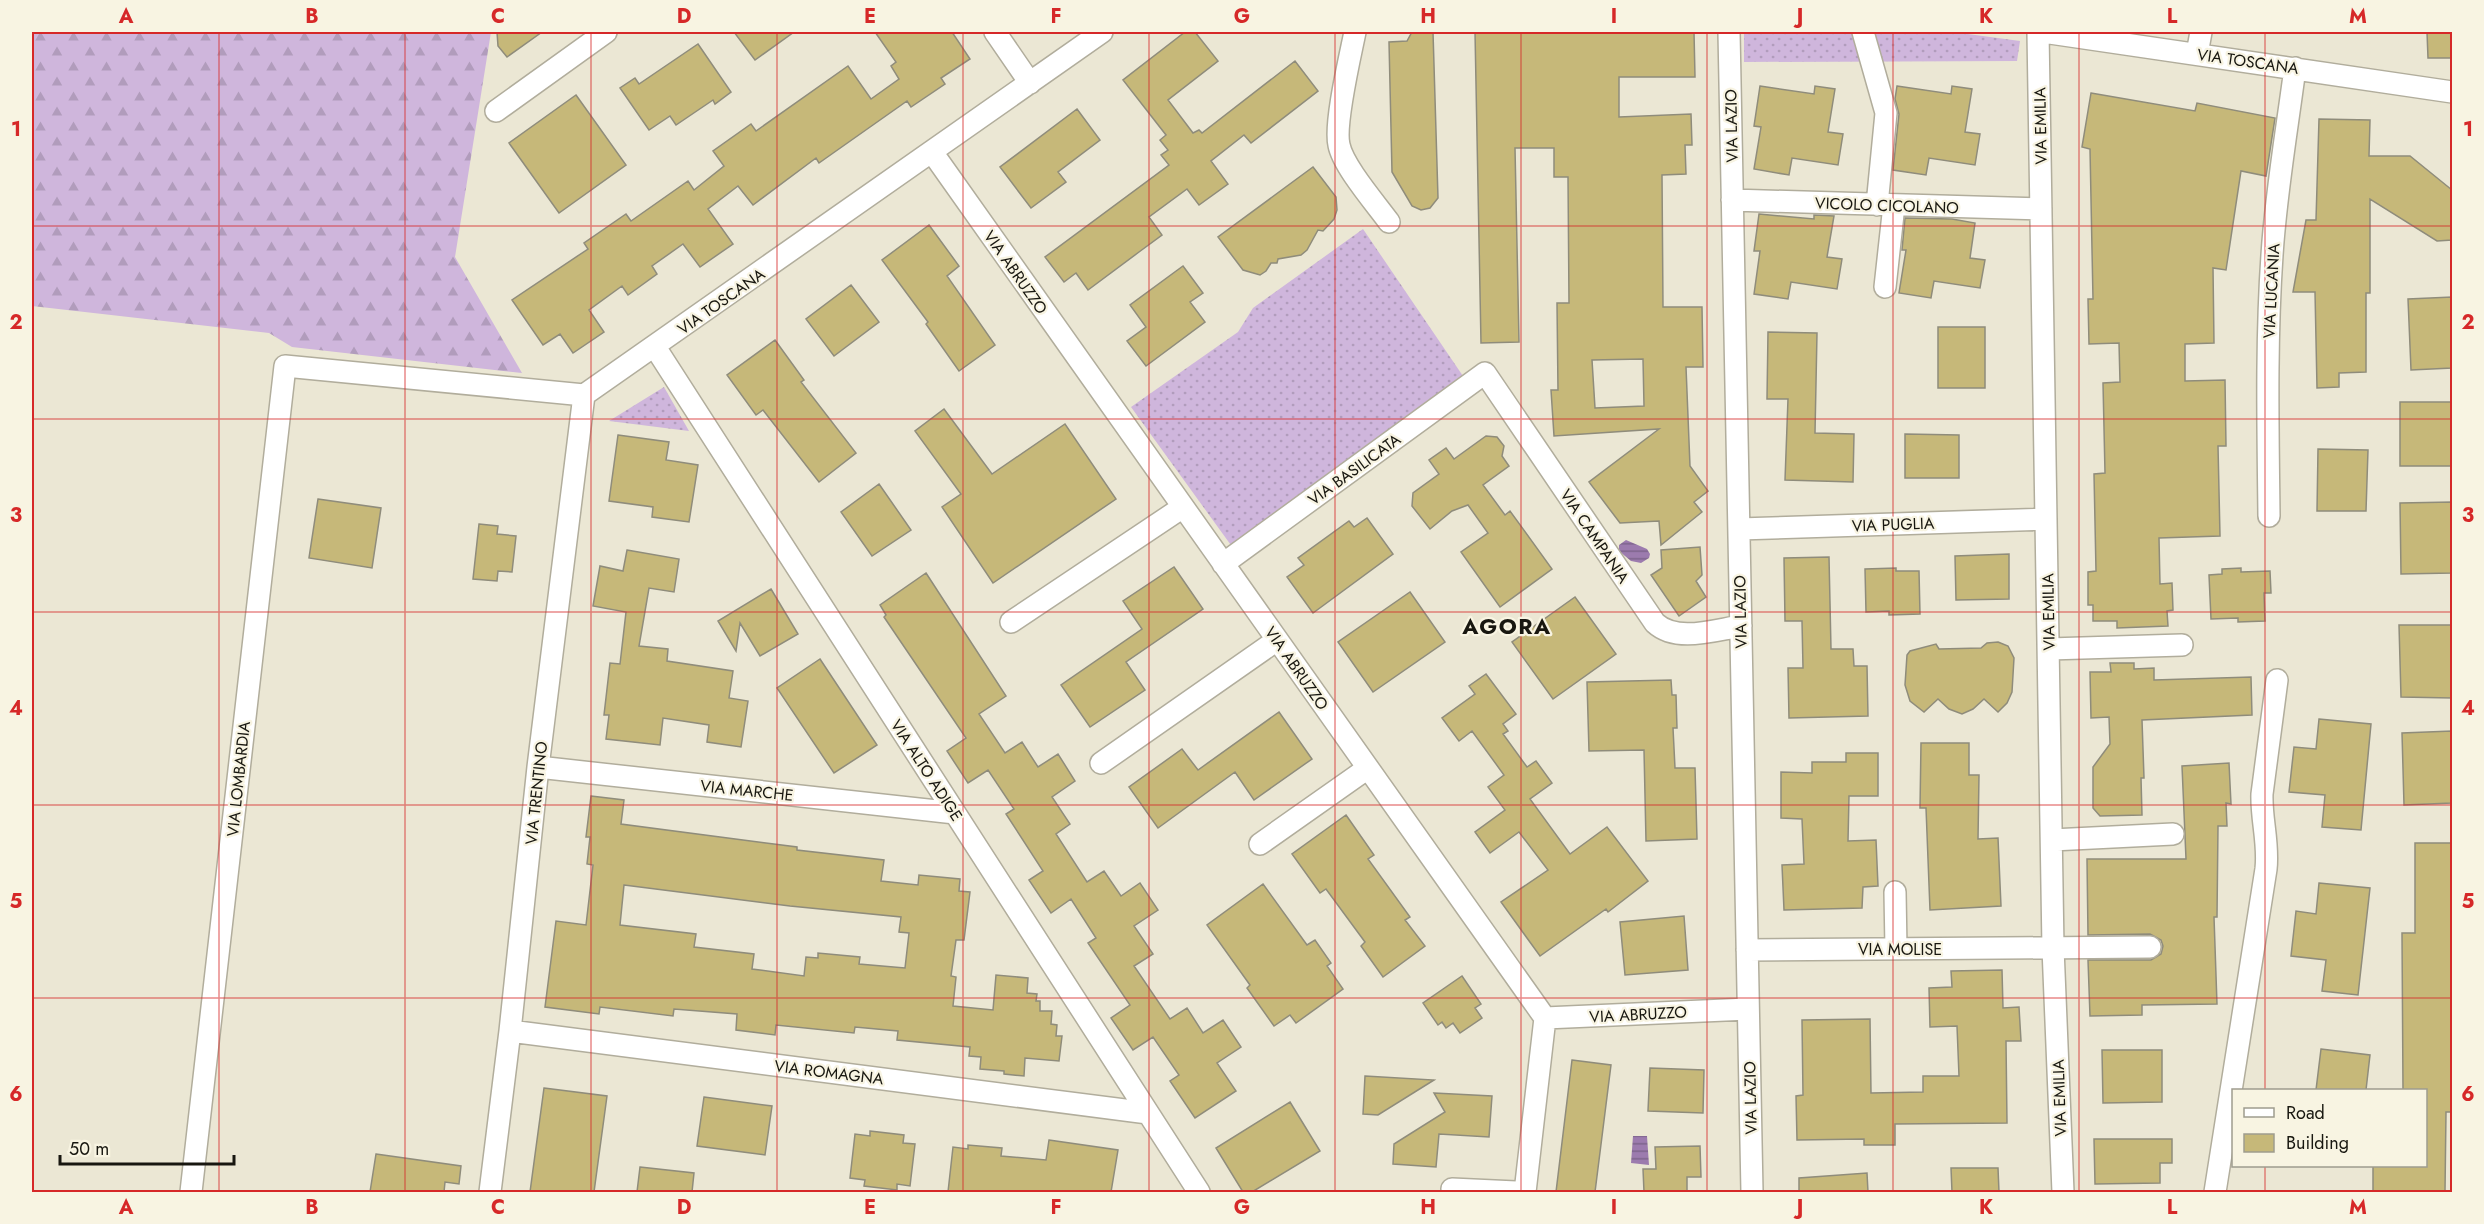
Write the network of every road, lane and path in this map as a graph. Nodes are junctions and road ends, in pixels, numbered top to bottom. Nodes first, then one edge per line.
1 (606, 32) edge
2 (994, 32) edge
3 (1102, 32) edge
4 (1355, 32) edge
5 (1729, 32) edge
6 (1863, 32) edge
7 (2041, 32) edge
8 (2201, 32) edge
9 (2197, 54) junction
10 (2295, 69) junction
11 (1030, 83) junction
12 (2452, 92) edge
13 (496, 111) dead end
14 (932, 152) junction
15 (1732, 200) junction
16 (1885, 205) junction
17 (2041, 209) junction
18 (1389, 222) dead end
19 (1885, 287) dead end
20 (655, 347) junction
21 (1485, 374) joint
22 (584, 395) junction
23 (1183, 507) junction
24 (2269, 516) dead end
25 (2046, 519) junction
26 (1739, 529) junction
27 (1223, 564) junction
28 (1011, 622) dead end
29 (1741, 626) junction
30 (1277, 640) junction
31 (2182, 645) dead end
32 (2049, 649) junction
33 (2277, 680) dead end
34 (1101, 763) dead end
35 (538, 767) junction
36 (1368, 768) junction
37 (955, 813) junction
38 (2173, 834) dead end
39 (2052, 840) junction
40 (1260, 844) dead end
41 (1894, 892) dead end
42 (2150, 947) dead end
43 (2054, 948) junction
44 (1896, 949) junction
45 (1747, 950) junction
46 (1748, 1009) junction
47 (1545, 1018) junction
48 (510, 1030) junction
49 (1148, 1113) junction
50 (2216, 1187) edge
51 (1452, 1189) dead end
52 (191, 1192) edge
53 (490, 1192) edge
54 (1199, 1192) edge
55 (1516, 1192) edge
56 (1525, 1192) edge
57 (1752, 1192) edge
58 (2063, 1192) edge

1 - 13 street
2 - 11 street
3 - 11 street, VIA TOSCANA
4 - 18 street
5 - 15 street, VIA LAZIO
6 - 16 street
7 - 9 street, VIA TOSCANA
7 - 17 street, VIA EMILIA
8 - 9 street
9 - 10 street, VIA TOSCANA
10 - 12 street, VIA TOSCANA
10 - 24 street, VIA LUCANIA
11 - 14 street, VIA TOSCANA
14 - 20 street, VIA TOSCANA
14 - 23 street, VIA ABRUZZO
15 - 16 street, VICOLO CICOLANO
15 - 26 street, VIA LAZIO
16 - 17 street, VICOLO CICOLANO
16 - 19 street
17 - 25 street, VIA EMILIA
20 - 22 street, VIA TOSCANA
20 - 37 street, VIA ALTO ADIGE
21 - 27 street, VIA BASILICATA
21 - 29 street, VIA CAMPANIA
22 - 35 street, VIA TRENTINO
22 - 52 street, VIA LOMBARDIA
23 - 27 street, VIA ABRUZZO
23 - 28 street
25 - 26 street, VIA PUGLIA
25 - 32 street, VIA EMILIA
26 - 29 street, VIA LAZIO
27 - 30 street, VIA ABRUZZO
29 - 45 street, VIA LAZIO
30 - 34 street
30 - 36 street, VIA ABRUZZO
31 - 32 street
32 - 39 street, VIA EMILIA
33 - 50 street
35 - 37 street, VIA MARCHE
35 - 48 street, VIA TRENTINO
36 - 40 street
36 - 47 street, VIA ABRUZZO
37 - 49 street, VIA ALTO ADIGE
38 - 39 street
39 - 43 street, VIA EMILIA
41 - 44 street
42 - 43 street, VIA MOLISE
43 - 44 street, VIA MOLISE
43 - 58 street, VIA EMILIA
44 - 45 street, VIA MOLISE
45 - 46 street, VIA LAZIO
46 - 47 street, VIA ABRUZZO
46 - 57 street, VIA LAZIO
47 - 56 street
48 - 49 street, VIA ROMAGNA
48 - 53 street, VIA TRENTINO
49 - 54 street, VIA ALTO ADIGE
51 - 55 street

